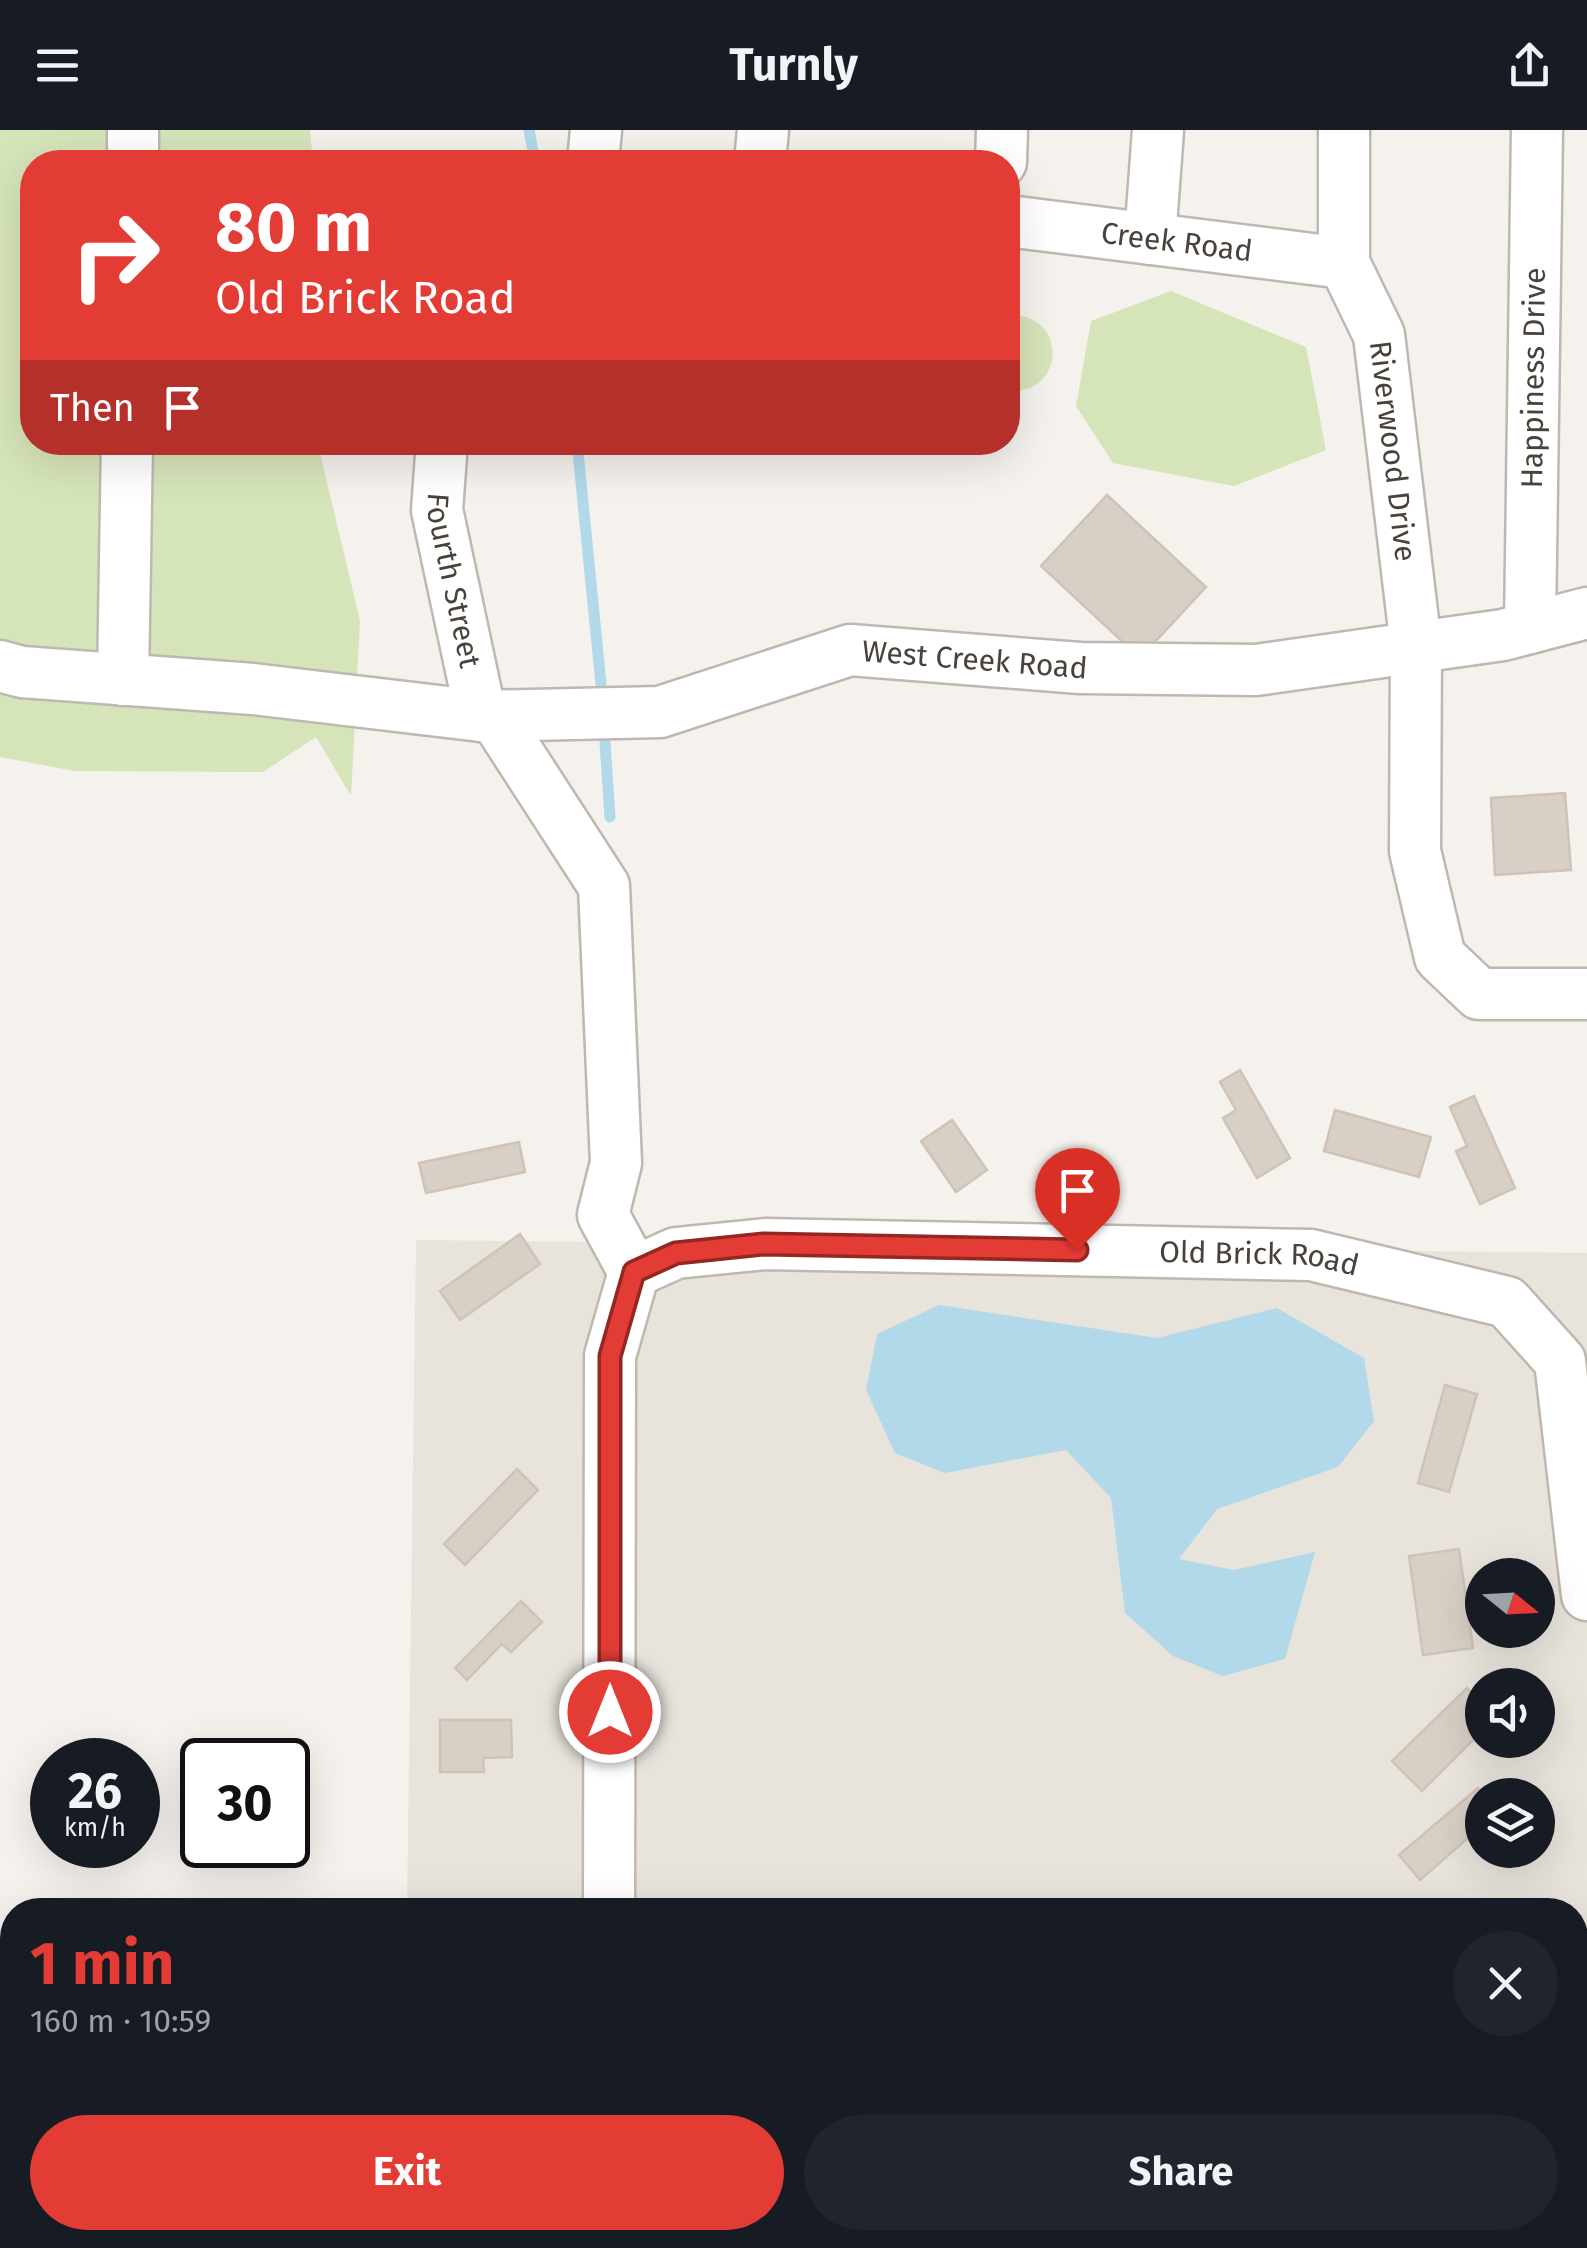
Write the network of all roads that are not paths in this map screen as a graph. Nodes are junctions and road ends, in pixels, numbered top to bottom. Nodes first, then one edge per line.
1 (1158, 130) edge
2 (1344, 130) edge
3 (1537, 130) edge
4 (1020, 223) edge
5 (1150, 239) junction
6 (1344, 264) junction
7 (128, 455) edge
8 (441, 455) edge
9 (1587, 612) edge
10 (1530, 628) junction
11 (1416, 646) junction
12 (0, 666) edge
13 (123, 680) junction
14 (487, 716) junction
15 (1587, 994) edge
16 (634, 1272) junction
17 (1587, 1594) edge
18 (610, 1898) edge

1 - 5 street
2 - 6 street
3 - 10 street, Happiness Drive
4 - 5 street, Creek Road
5 - 6 street, Creek Road
6 - 11 street, Riverwood Drive
7 - 13 street
8 - 14 street, Fourth Street
9 - 10 street, West Creek Road
10 - 11 street, West Creek Road
11 - 14 street, West Creek Road
11 - 15 street, Riverwood Drive
12 - 13 street, West Creek Road
13 - 14 street, West Creek Road
14 - 16 street
16 - 17 street, Old Brick Road
16 - 18 street

